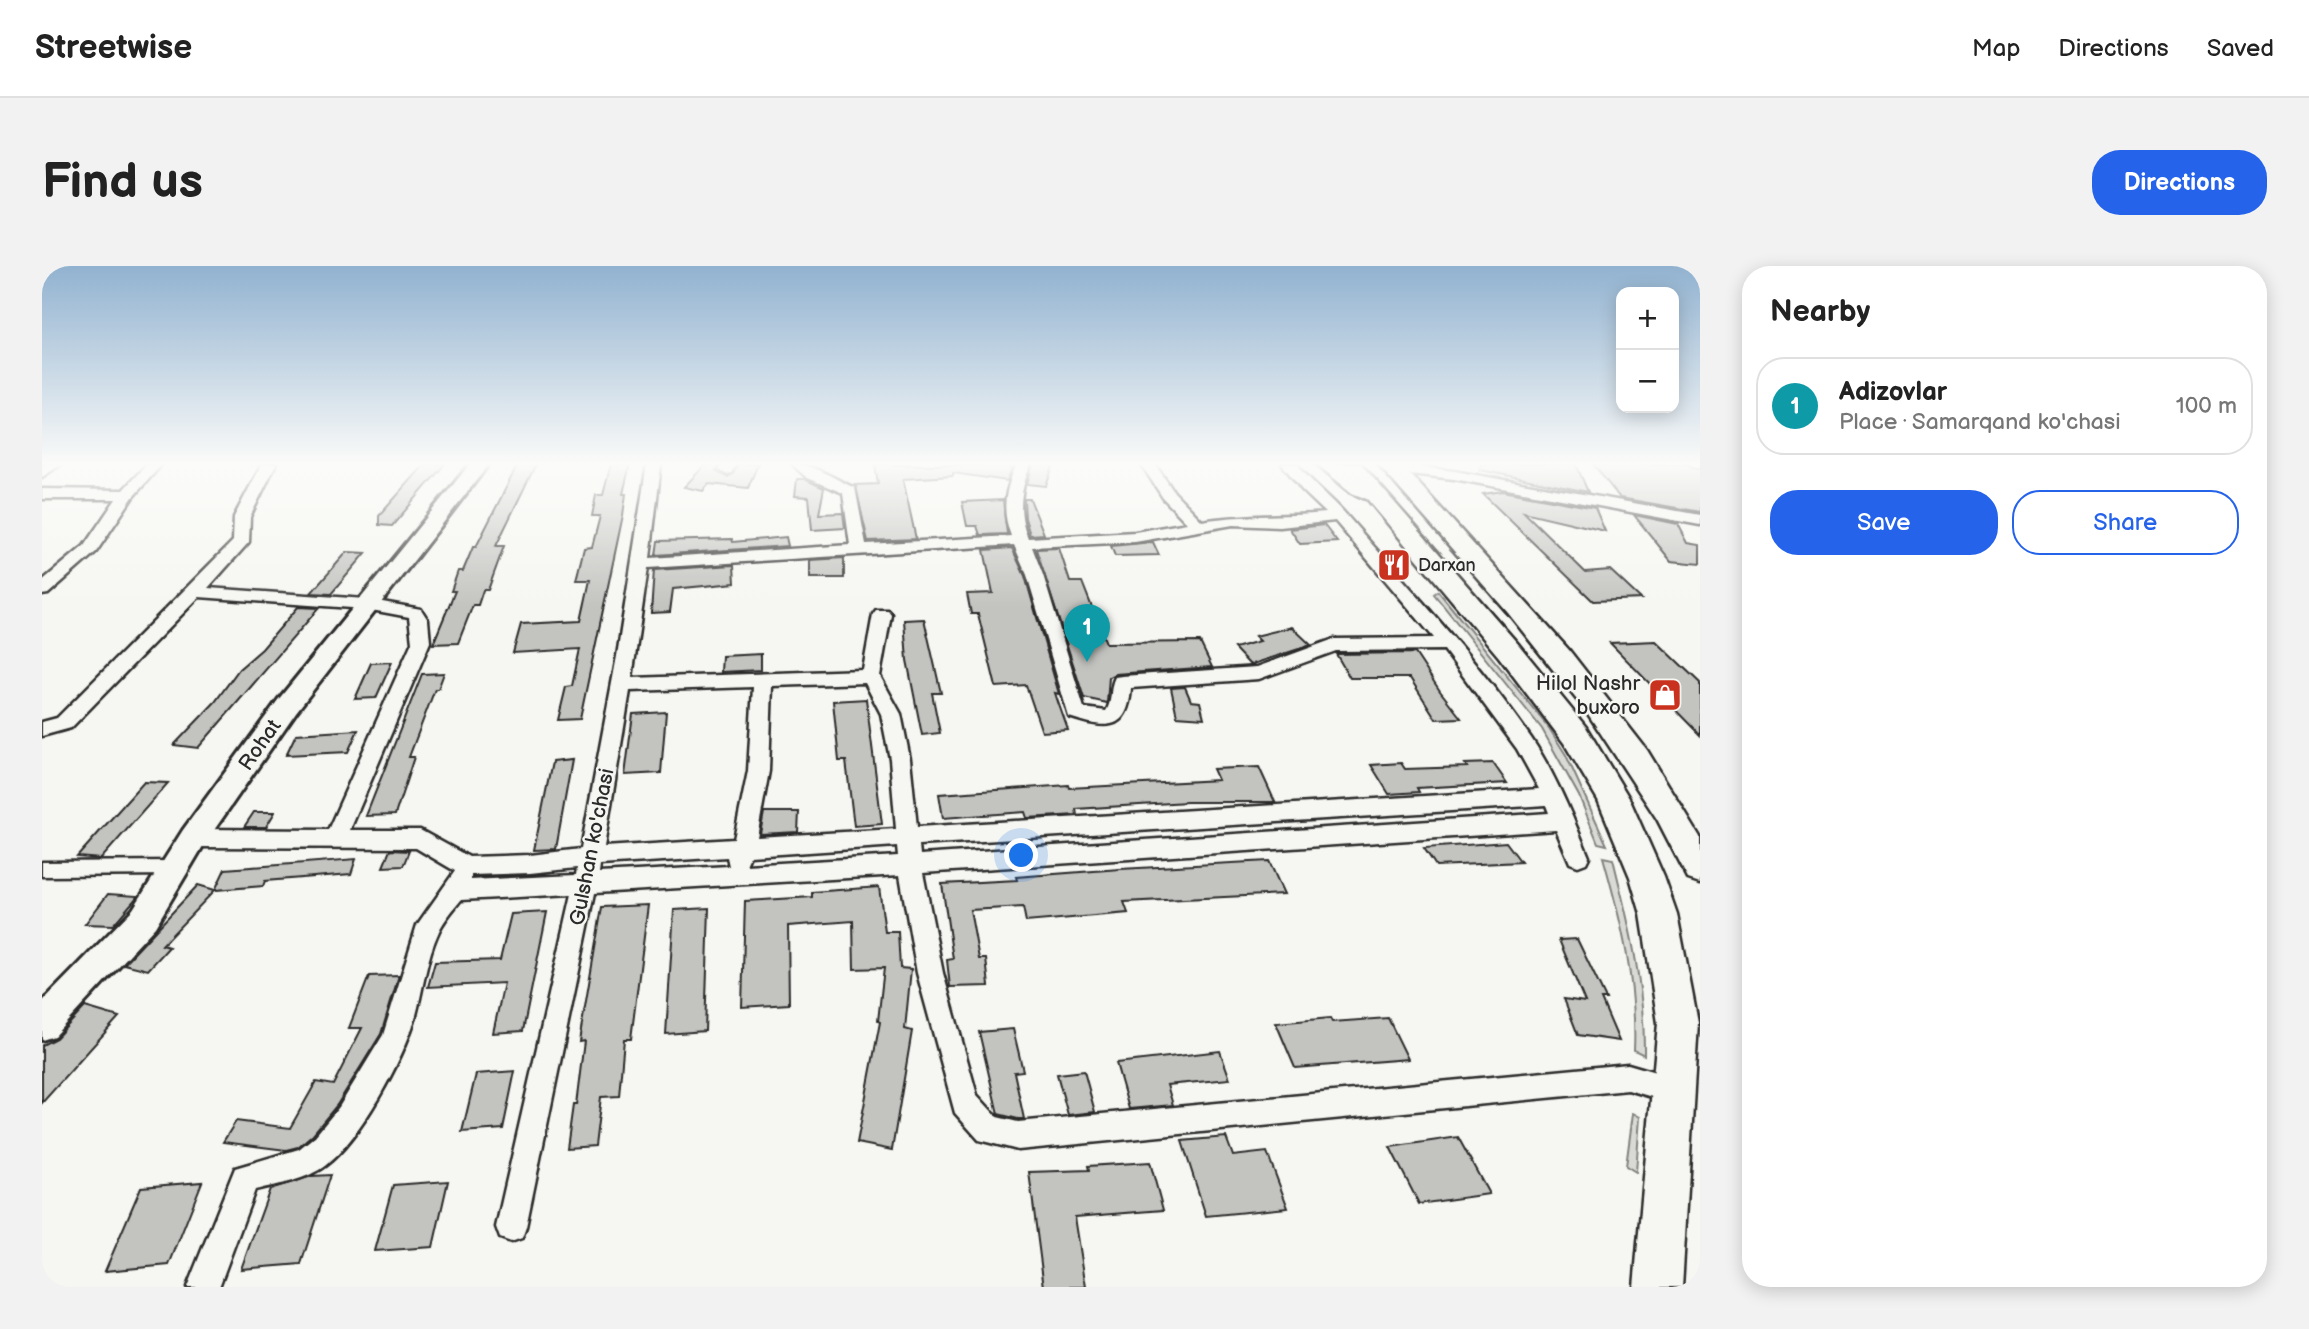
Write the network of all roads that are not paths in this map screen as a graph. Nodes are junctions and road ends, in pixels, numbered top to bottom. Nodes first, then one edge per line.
1 (115, 512) edge
2 (245, 512) edge
3 (441, 512) edge
4 (648, 512) edge
5 (853, 512) edge
6 (1012, 512) edge
7 (1185, 512) edge
8 (1334, 512) edge
9 (1425, 512) edge
10 (1430, 512) edge
11 (1647, 512) edge
12 (1339, 516) junction
13 (1700, 520) edge
14 (1200, 527) junction
15 (1021, 542) junction
16 (859, 549) junction
17 (641, 564) junction
18 (42, 574) edge
19 (62, 574) junction
20 (42, 590) edge
21 (195, 592) junction
22 (366, 604) junction
23 (882, 614) dead end
24 (1450, 644) junction
25 (871, 676) junction
26 (763, 680) junction
27 (622, 685) junction
28 (42, 729) edge
29 (1553, 796) junction
30 (1563, 821) junction
31 (336, 837) junction
32 (908, 837) junction
33 (193, 838) junction
34 (742, 848) junction
35 (590, 857) junction
36 (1578, 857) dead end
37 (910, 865) junction
38 (42, 869) edge
39 (177, 869) junction
40 (1700, 869) edge
41 (735, 875) junction
42 (461, 878) junction
43 (585, 883) junction
44 (42, 1025) edge
45 (1672, 1090) junction
46 (510, 1227) dead end
47 (203, 1287) edge
48 (1658, 1287) edge

1 - 19 street
2 - 21 street
3 - 22 street, Rohat
4 - 17 street, Gulshan ko'chasi
5 - 16 street
6 - 15 street
7 - 14 street
8 - 12 street
9 - 45 main road
10 - 40 main road
11 - 13 street
12 - 14 street
12 - 24 street
14 - 15 street
15 - 16 street
15 - 24 street
16 - 17 street
17 - 27 street, Gulshan ko'chasi
18 - 19 street
19 - 20 street
21 - 22 street
21 - 28 street
22 - 31 street
22 - 33 street, Rohat
23 - 25 street
24 - 29 street
25 - 26 street
25 - 32 street
26 - 27 street
26 - 34 street
27 - 35 street, Gulshan ko'chasi
29 - 30 street
29 - 32 street
30 - 36 street
30 - 37 street
31 - 33 street
31 - 42 street
32 - 34 street
32 - 37 street
33 - 39 street, Rohat
34 - 35 street
34 - 41 street
35 - 42 street
35 - 43 street, Gulshan ko'chasi
37 - 41 street
37 - 45 street
38 - 39 street
39 - 44 street, Rohat
41 - 43 street
42 - 43 street
42 - 47 street
43 - 46 street, Gulshan ko'chasi
45 - 48 main road

